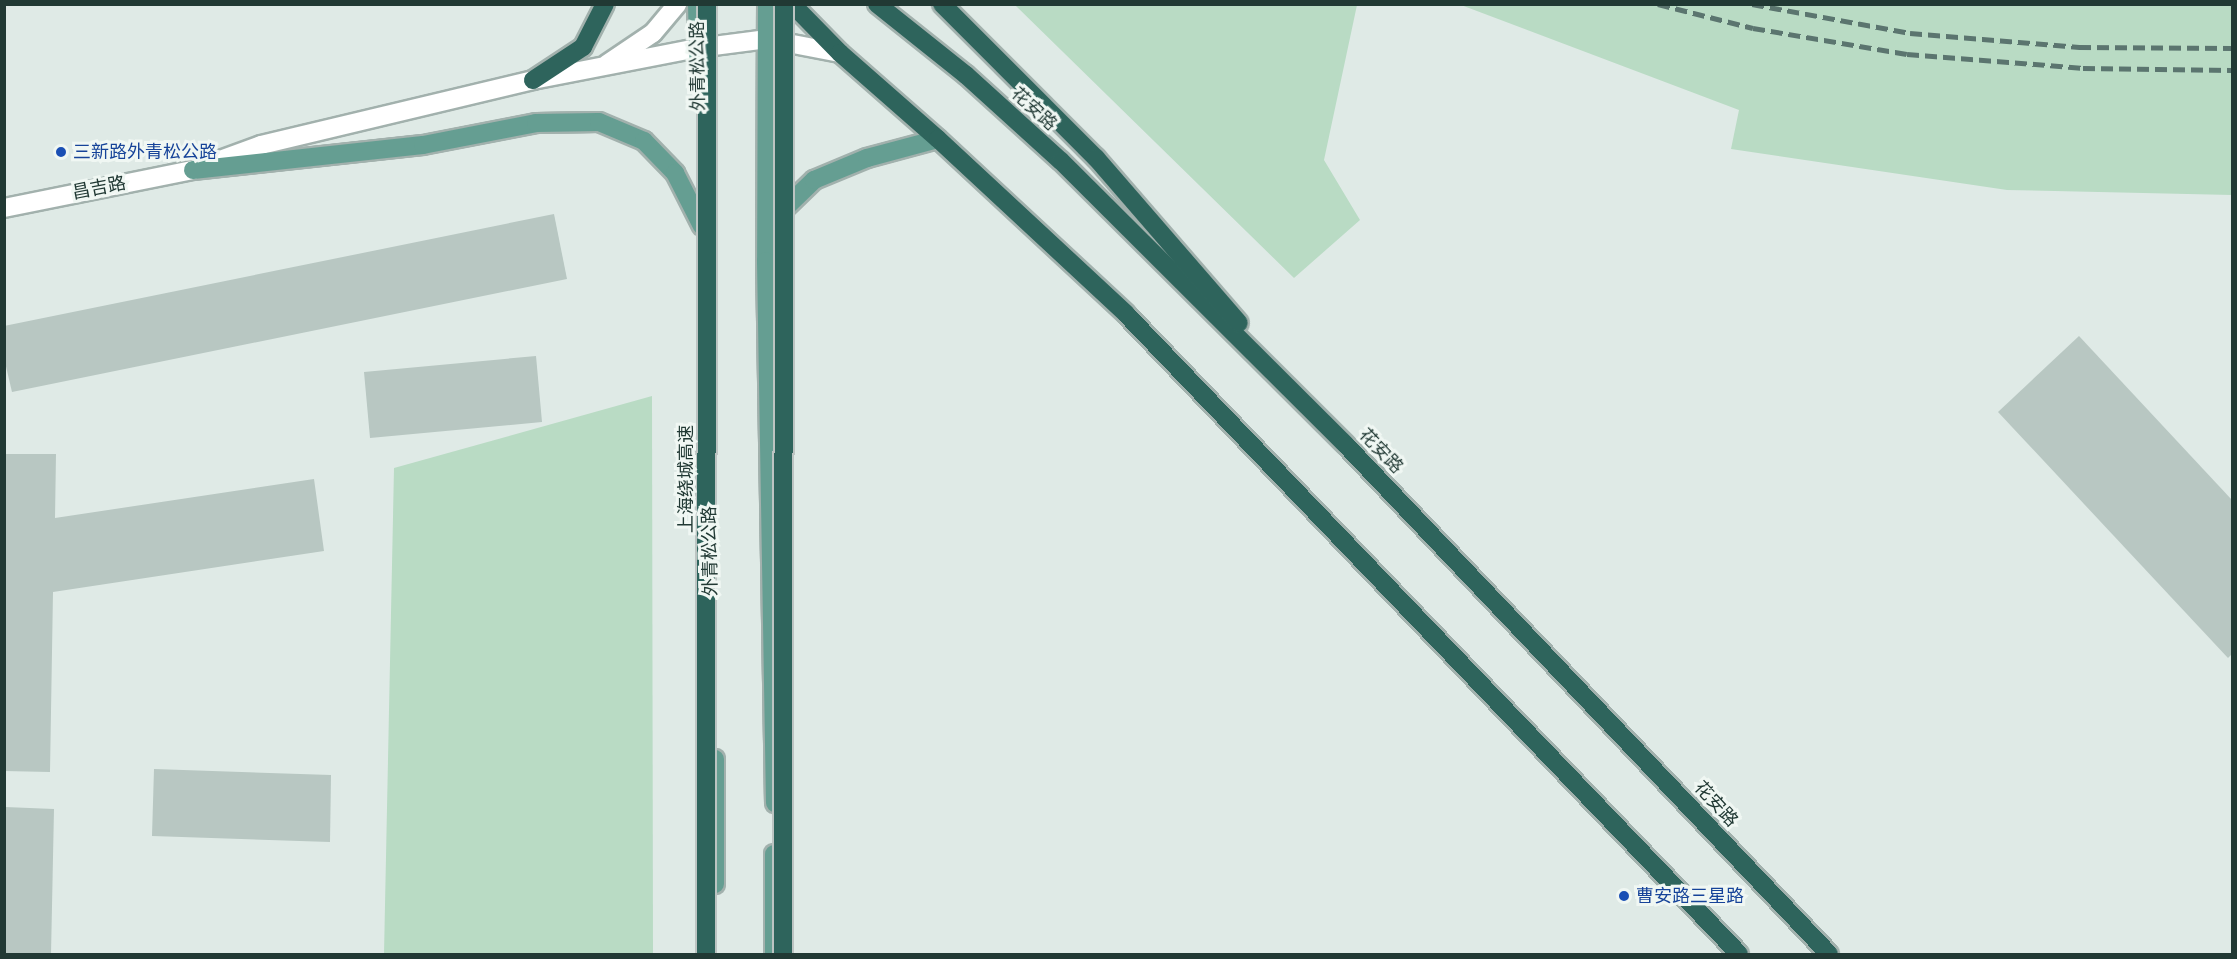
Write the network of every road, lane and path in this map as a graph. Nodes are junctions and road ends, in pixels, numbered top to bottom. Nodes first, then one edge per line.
1 (605, 4) edge
2 (677, 4) edge
3 (697, 4) edge
4 (707, 4) edge
5 (767, 4) edge
6 (784, 4) edge
7 (792, 4) edge
8 (877, 4) edge
9 (942, 4) edge
10 (767, 39) junction
11 (698, 48) junction
12 (840, 53) junction
13 (598, 71) junction
14 (533, 80) junction
15 (939, 139) junction
16 (193, 170) junction
17 (4, 208) edge
18 (702, 226) junction
19 (766, 261) junction
20 (1345, 444) junction
21 (706, 954) edge
22 (714, 954) edge
23 (774, 954) edge
24 (783, 954) edge
25 (1739, 954) edge
26 (1829, 954) edge

1 - 14 highway
2 - 13 street
3 - 11 main road, 外青松公路
4 - 21 highway, 上海绕城高速, bridge
5 - 10 main road
6 - 24 highway, bridge
7 - 12 highway
8 - 20 highway, 花安路
9 - 20 highway
10 - 11 street, 昌吉路
10 - 12 street, 昌吉路
10 - 19 main road
11 - 13 street, 昌吉路
11 - 18 main road, 外青松公路
12 - 15 highway
13 - 14 street, 昌吉路
14 - 16 street, 昌吉路
15 - 19 main road
15 - 25 highway
16 - 17 street, 昌吉路
16 - 18 main road
18 - 22 main road, 外青松公路
19 - 23 main road
20 - 26 highway, 花安路

